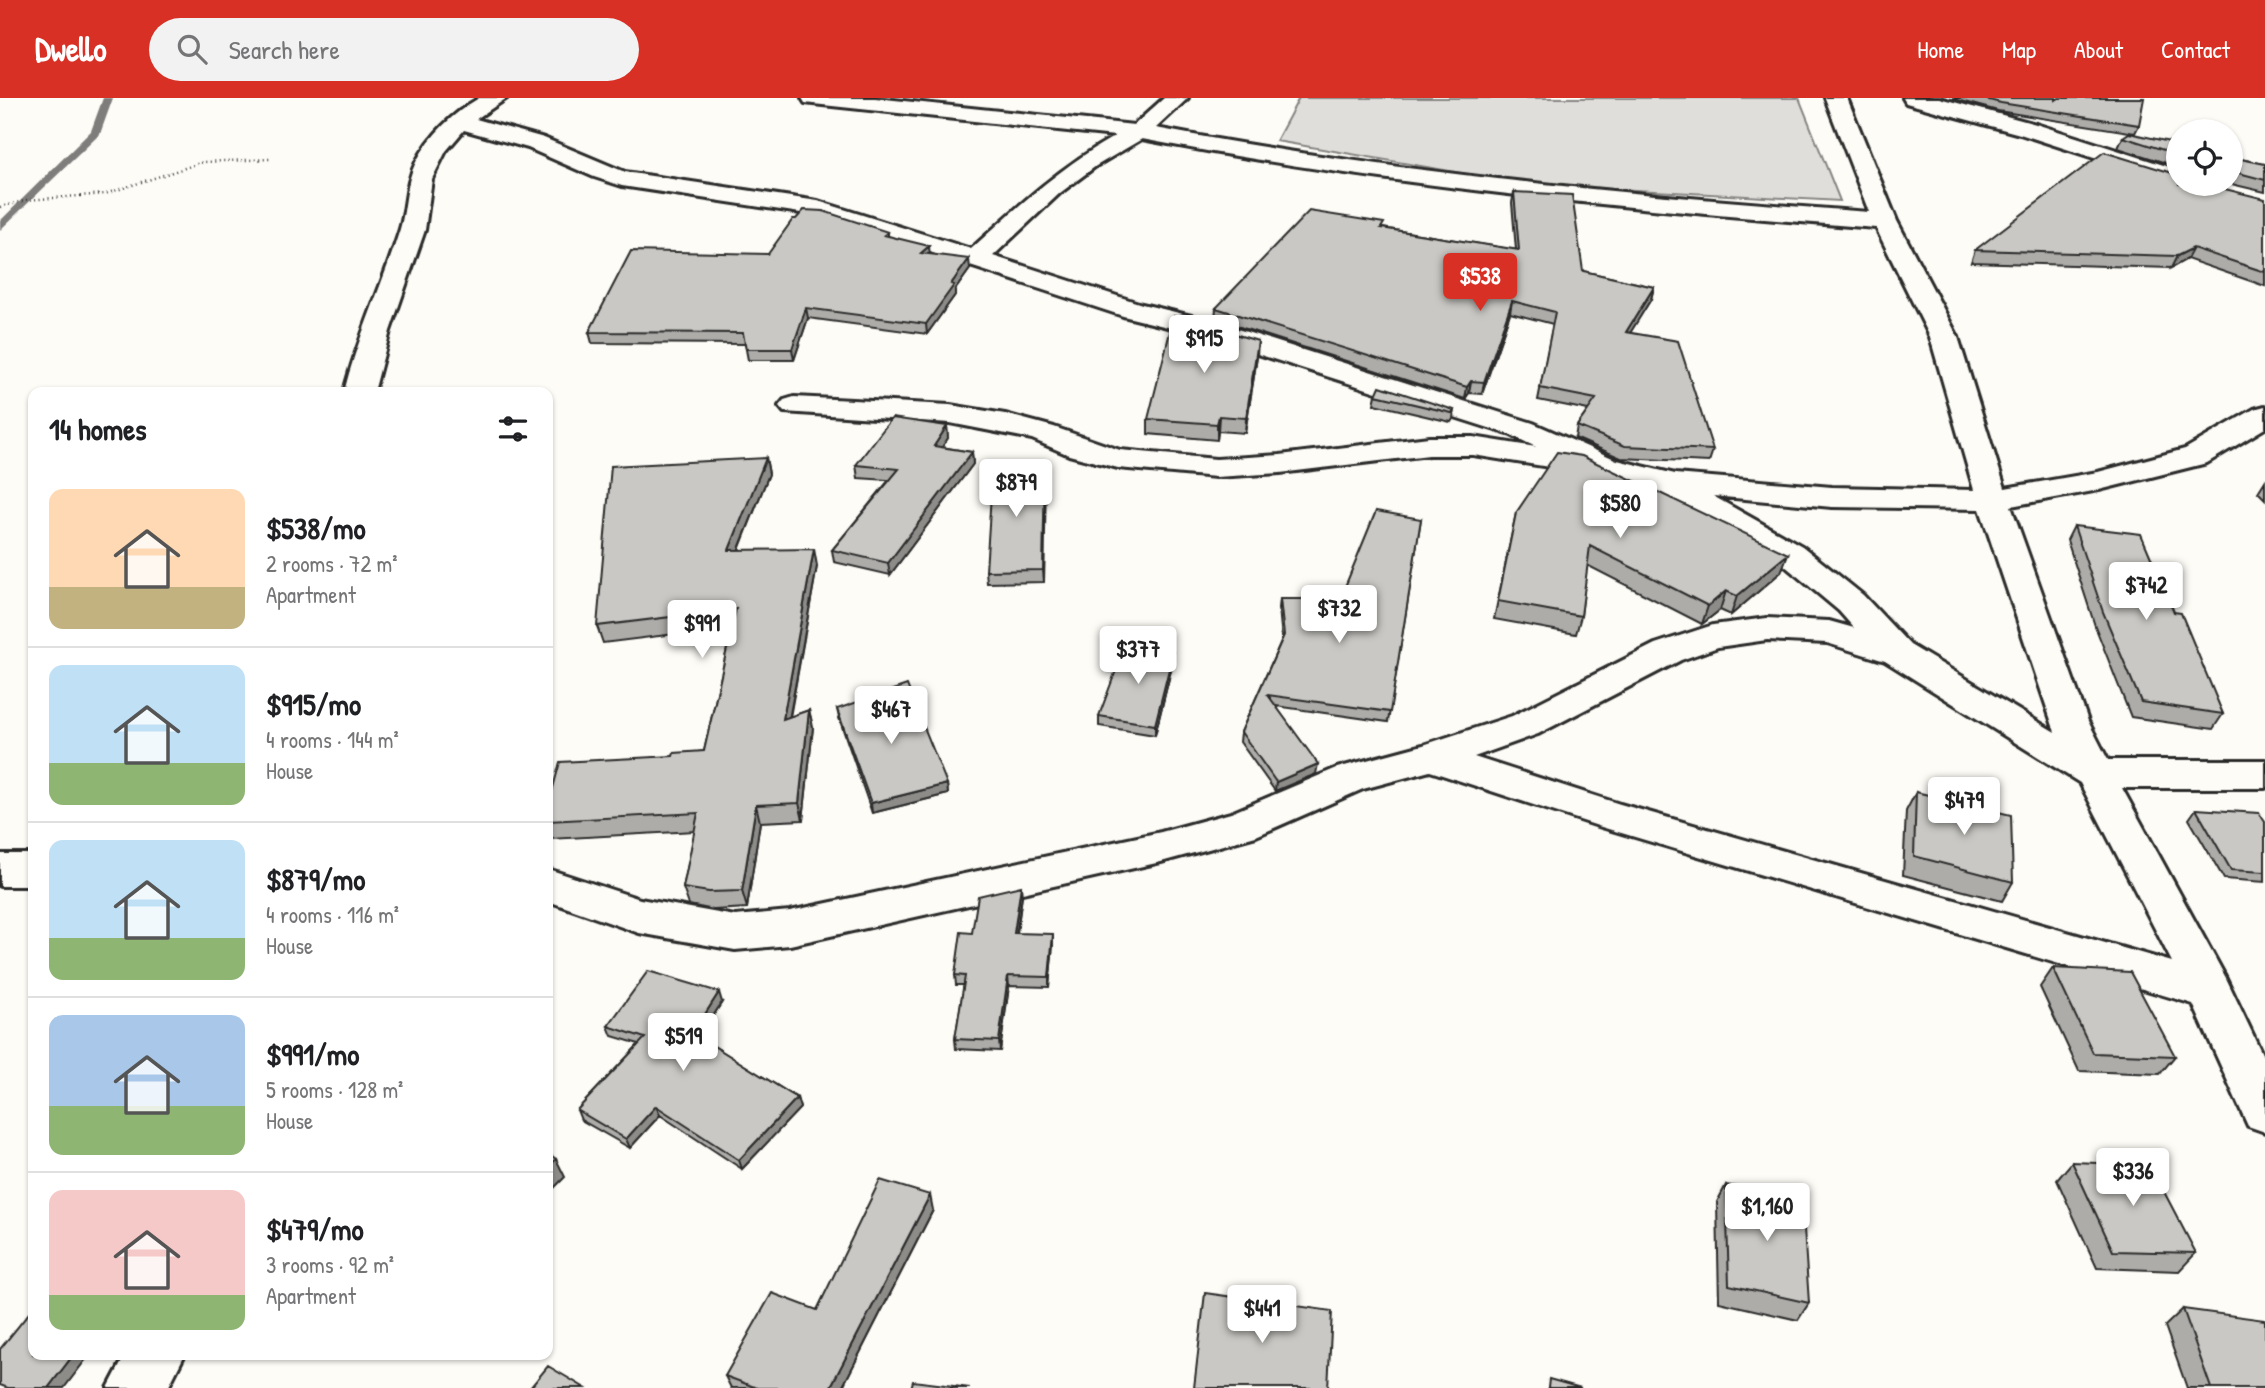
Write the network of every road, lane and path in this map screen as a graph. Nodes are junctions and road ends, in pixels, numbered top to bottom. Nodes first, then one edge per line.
1 (496, 98) edge
2 (813, 98) edge
3 (1177, 98) edge
4 (1836, 98) edge
5 (1914, 98) edge
6 (458, 122) junction
7 (1139, 132) junction
8 (270, 159) dead end
9 (2166, 174) edge
10 (0, 207) edge
11 (1885, 221) junction
12 (976, 258) junction
13 (360, 387) edge
14 (794, 406) dead end
15 (2265, 415) edge
16 (1606, 467) junction
17 (1664, 481) junction
18 (1993, 500) junction
19 (1898, 653) junction
20 (1431, 757) junction
21 (2095, 774) junction
22 (2265, 774) edge
23 (0, 870) edge
24 (28, 870) edge
25 (553, 887) edge
26 (2210, 991) junction
27 (2265, 1111) edge
28 (154, 1360) edge
29 (136, 1388) edge

1 - 6 street
2 - 7 street
3 - 7 street
4 - 11 street
5 - 9 street
6 - 12 street
6 - 13 street
7 - 11 street
7 - 12 street
8 - 10 path
11 - 18 street
12 - 16 street
14 - 16 street
15 - 18 street
16 - 17 street
17 - 18 street
17 - 19 street
18 - 21 street
19 - 20 street
19 - 21 street
20 - 25 street
20 - 26 street
21 - 22 street
21 - 26 street
23 - 24 street
26 - 27 street
28 - 29 street

